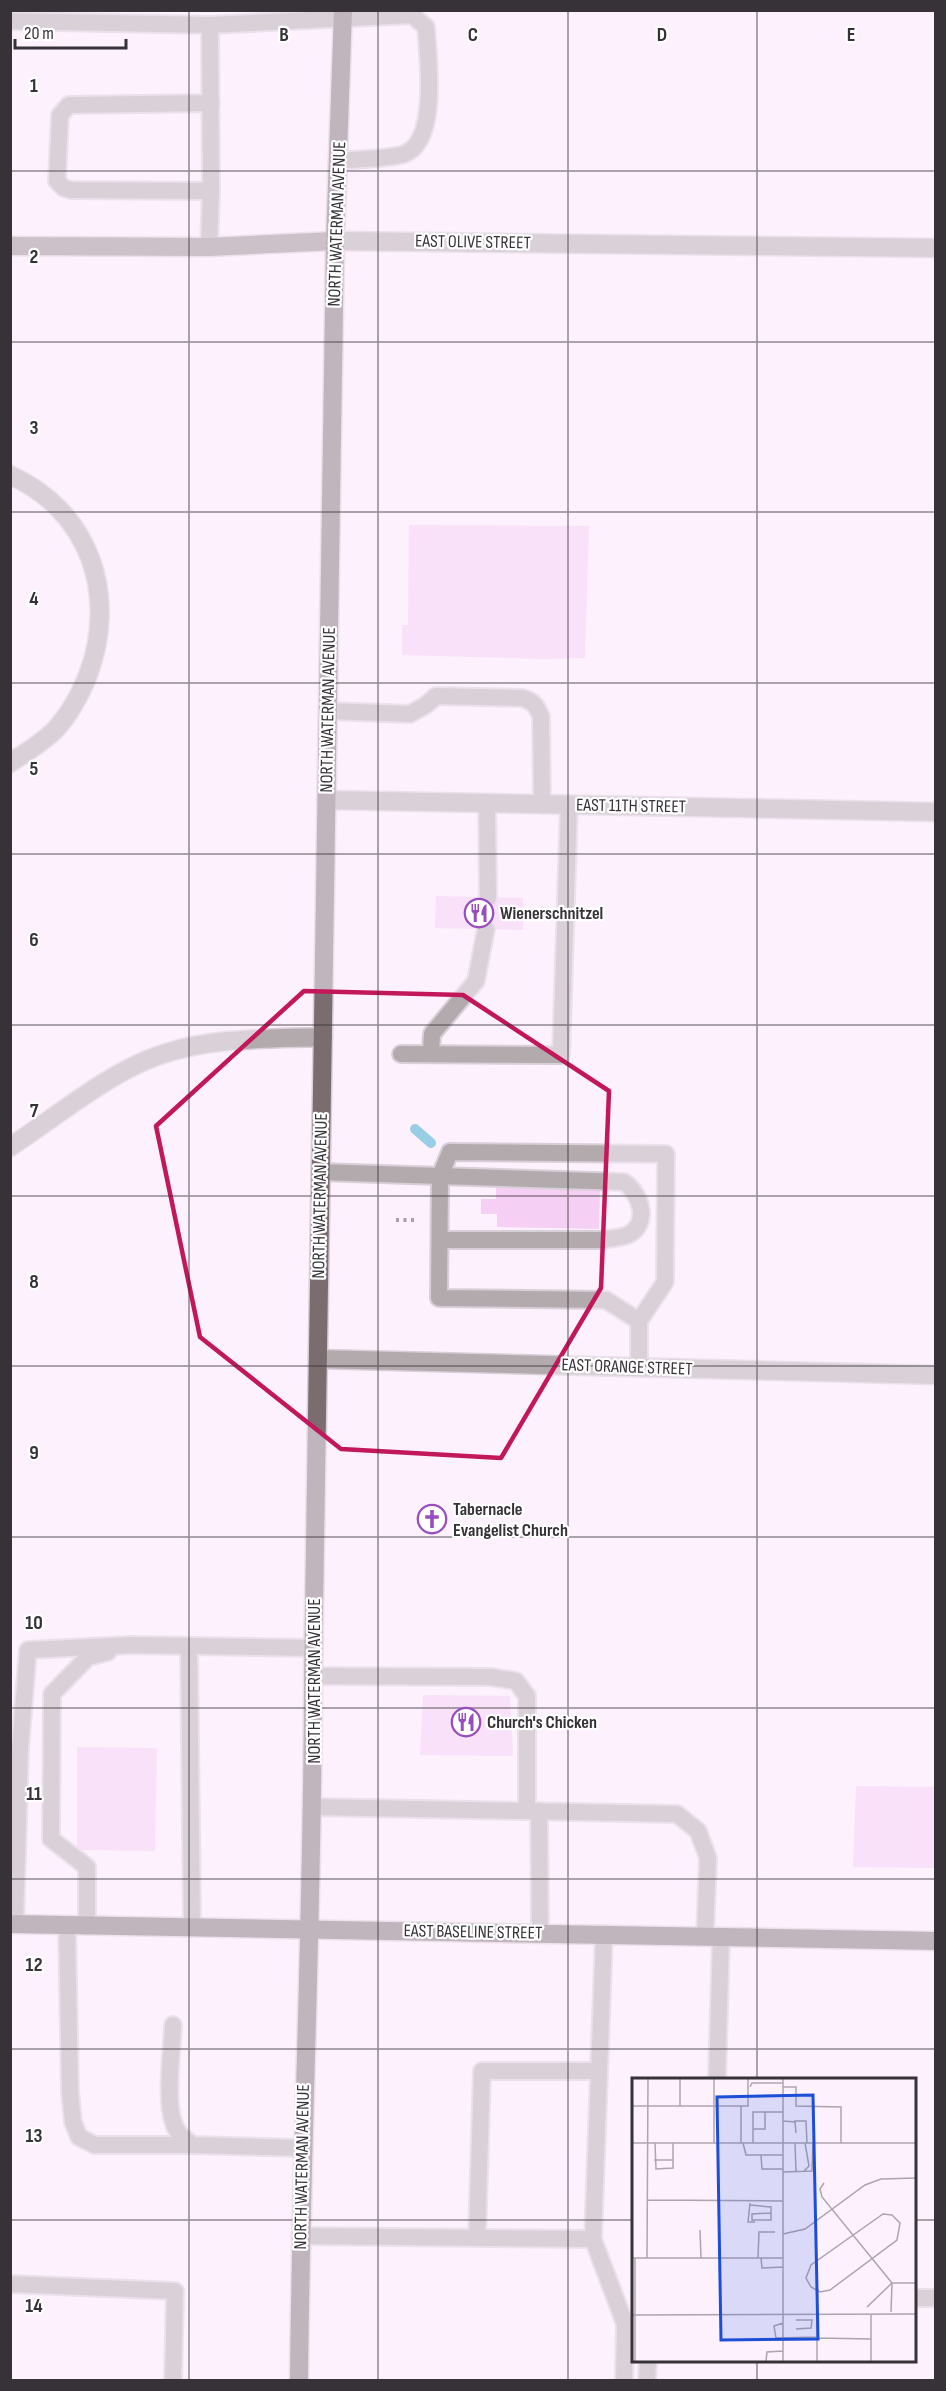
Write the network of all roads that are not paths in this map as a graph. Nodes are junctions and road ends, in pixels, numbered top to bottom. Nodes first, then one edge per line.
1 (343, 15) edge
2 (64, 16) edge
3 (108, 17) edge
4 (148, 17) edge
5 (10, 21) edge
6 (210, 25) junction
7 (211, 102) junction
8 (339, 161) junction
9 (211, 191) junction
10 (335, 241) junction
11 (10, 246) edge
12 (209, 247) junction
13 (936, 248) edge
14 (10, 475) edge
15 (328, 711) junction
16 (10, 763) edge
17 (326, 800) junction
18 (487, 803) junction
19 (569, 804) junction
20 (542, 805) junction
21 (936, 812) edge
22 (488, 898) dead end
23 (486, 929) dead end
24 (323, 1037) junction
25 (431, 1053) junction
26 (401, 1054) dead end
27 (10, 1147) edge
28 (320, 1172) junction
29 (440, 1176) junction
30 (440, 1240) junction
31 (639, 1321) junction
32 (318, 1359) junction
33 (639, 1367) junction
34 (936, 1375) edge
35 (132, 1645) junction
36 (189, 1646) junction
37 (313, 1648) junction
38 (313, 1676) junction
39 (313, 1807) junction
40 (533, 1811) junction
41 (13, 1924) edge
42 (67, 1925) junction
43 (87, 1926) junction
44 (192, 1927) junction
45 (309, 1929) junction
46 (540, 1933) junction
47 (604, 1934) junction
48 (713, 1937) junction
49 (936, 1941) edge
50 (173, 2025) dead end
51 (599, 2071) junction
52 (717, 2078) edge
53 (193, 2145) junction
54 (302, 2148) junction
55 (300, 2236) junction
56 (477, 2238) junction
57 (593, 2239) junction
58 (10, 2284) edge
59 (916, 2298) edge
60 (936, 2298) edge
61 (648, 2361) edge
62 (173, 2380) edge
63 (299, 2380) edge
64 (624, 2380) edge
65 (647, 2380) edge

1 - 6 lane
1 - 8 main road, NORTH WATERMAN AVENUE
1 - 8 lane
2 - 3 lane
2 - 5 lane
3 - 4 lane
4 - 6 lane
6 - 7 lane
7 - 9 lane
7 - 9 lane
8 - 10 main road, NORTH WATERMAN AVENUE
9 - 12 lane
10 - 12 street, EAST OLIVE STREET
10 - 13 street, EAST OLIVE STREET
10 - 15 main road, NORTH WATERMAN AVENUE
11 - 12 street, EAST OLIVE STREET
14 - 16 street
15 - 17 main road, NORTH WATERMAN AVENUE
15 - 20 lane
17 - 18 street, EAST 11TH STREET
17 - 24 main road, NORTH WATERMAN AVENUE
18 - 20 street, EAST 11TH STREET
18 - 22 lane
19 - 20 street, EAST 11TH STREET
19 - 21 street, EAST 11TH STREET
19 - 25 lane
23 - 25 lane
24 - 27 street
24 - 28 main road, NORTH WATERMAN AVENUE
25 - 26 lane
28 - 29 lane
28 - 32 main road, NORTH WATERMAN AVENUE
29 - 30 lane
29 - 30 lane
29 - 31 lane
30 - 31 lane
31 - 33 lane
32 - 33 street, EAST ORANGE STREET
32 - 37 main road, NORTH WATERMAN AVENUE
33 - 34 street, EAST ORANGE STREET
35 - 36 lane
35 - 41 lane
35 - 43 lane
36 - 37 lane
36 - 44 lane
37 - 38 main road, NORTH WATERMAN AVENUE
38 - 39 main road, NORTH WATERMAN AVENUE
38 - 40 lane
39 - 40 lane
39 - 45 main road, NORTH WATERMAN AVENUE
40 - 46 lane
40 - 48 lane
41 - 42 main road, EAST BASELINE STREET
42 - 43 main road, EAST BASELINE STREET
42 - 53 lane
43 - 44 main road, EAST BASELINE STREET
44 - 45 main road, EAST BASELINE STREET
45 - 46 main road, EAST BASELINE STREET
45 - 54 main road, NORTH WATERMAN AVENUE
46 - 47 main road, EAST BASELINE STREET
47 - 48 main road, EAST BASELINE STREET
47 - 51 lane
48 - 49 main road, EAST BASELINE STREET
48 - 52 lane
50 - 53 lane
51 - 56 lane
51 - 57 lane
53 - 54 lane
54 - 55 main road, NORTH WATERMAN AVENUE
55 - 56 lane
55 - 63 main road, NORTH WATERMAN AVENUE
56 - 57 lane
57 - 64 lane
58 - 62 lane
59 - 60 lane
61 - 65 lane

